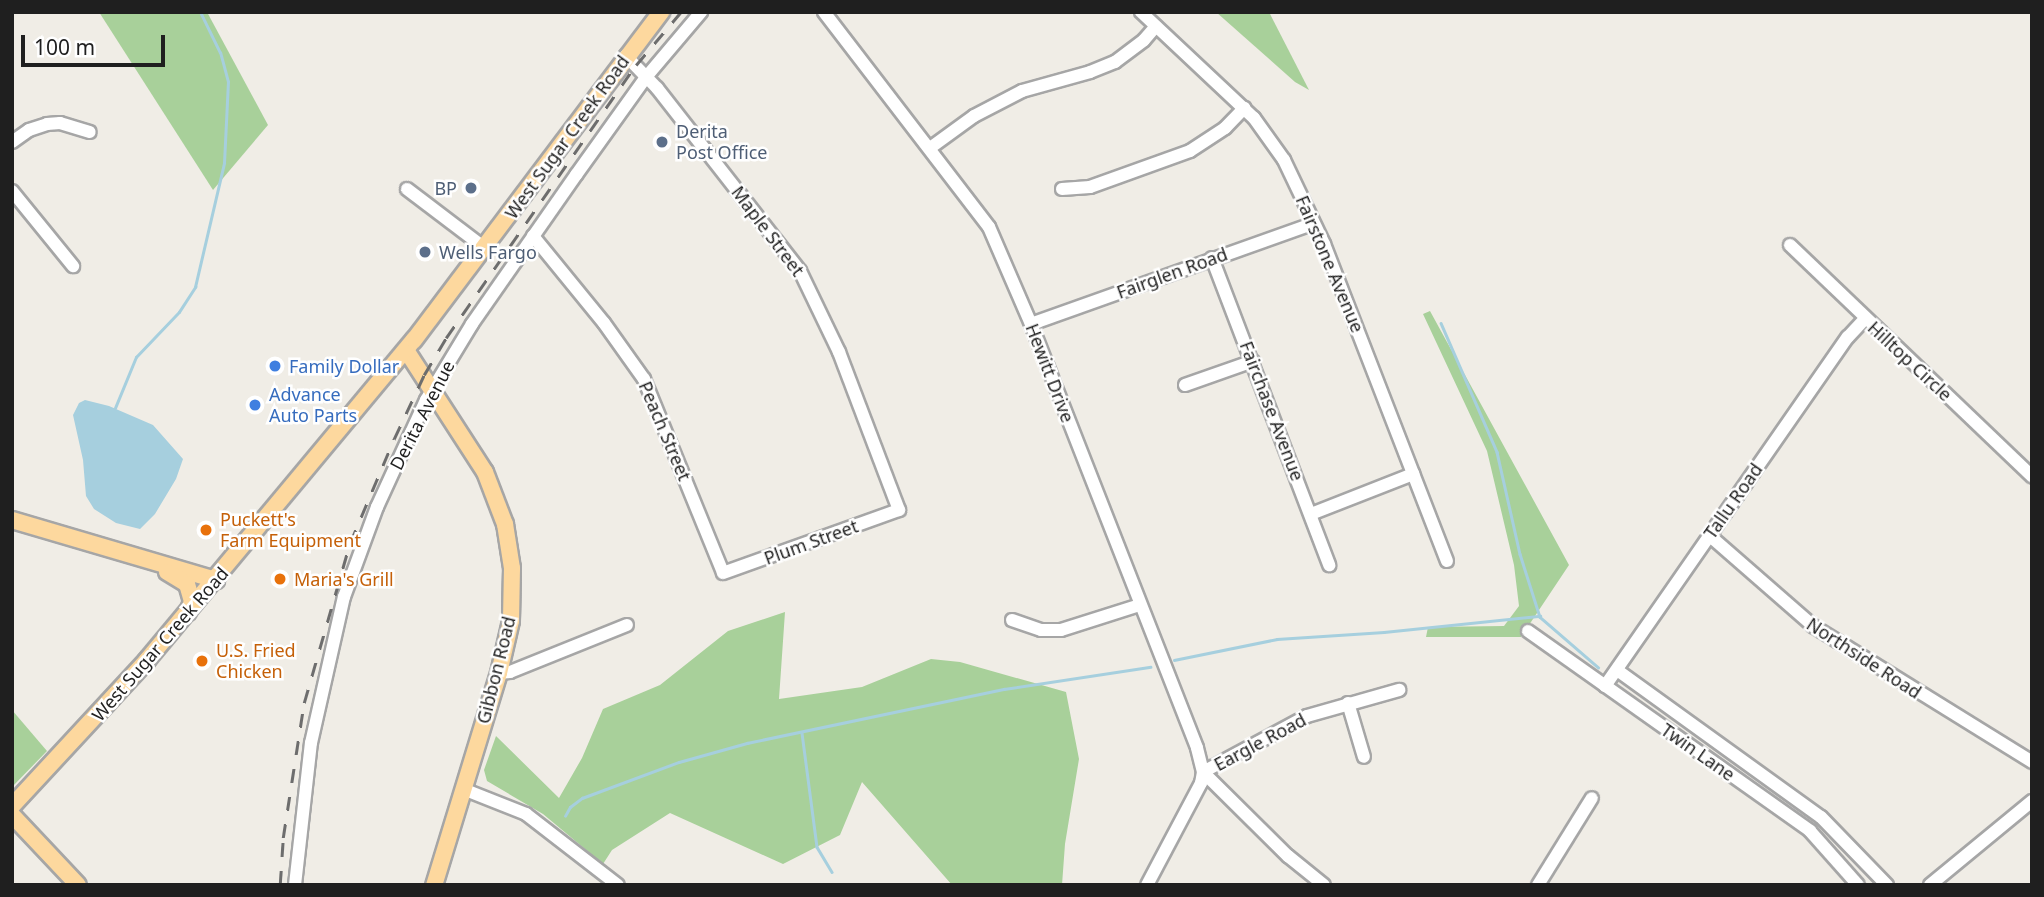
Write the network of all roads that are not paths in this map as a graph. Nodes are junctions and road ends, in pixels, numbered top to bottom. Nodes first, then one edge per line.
1 (701, 12) edge
2 (824, 12) edge
3 (1141, 12) edge
4 (657, 14) edge
5 (1156, 26) junction
6 (626, 56) junction
7 (647, 76) junction
8 (1244, 108) junction
9 (90, 131) dead end
10 (12, 142) edge
11 (930, 148) junction
12 (1062, 189) dead end
13 (407, 190) dead end
14 (12, 191) edge
15 (1314, 223) junction
16 (533, 236) junction
17 (1790, 245) dead end
18 (486, 249) junction
19 (1212, 258) junction
20 (73, 265) dead end
21 (1865, 319) junction
22 (1031, 324) junction
23 (406, 350) junction
24 (1253, 361) junction
25 (1185, 385) dead end
26 (432, 387) junction
27 (1413, 474) junction
28 (2032, 476) edge
29 (899, 510) joint
30 (1311, 513) junction
31 (12, 520) edge
32 (1710, 536) junction
33 (78, 540) junction
34 (1447, 561) dead end
35 (1329, 565) dead end
36 (723, 573) joint
37 (216, 580) junction
38 (1140, 605) junction
39 (188, 612) junction
40 (1012, 621) dead end
41 (627, 625) dead end
42 (1528, 631) dead end
43 (1617, 670) junction
44 (499, 673) junction
45 (1605, 687) junction
46 (1399, 690) dead end
47 (1348, 703) junction
48 (1364, 757) dead end
49 (2032, 762) edge
50 (1203, 772) junction
51 (463, 789) junction
52 (1592, 798) dead end
53 (2032, 801) edge
54 (12, 806) edge
55 (12, 815) edge
56 (78, 885) edge
57 (295, 885) edge
58 (434, 885) edge
59 (618, 885) edge
60 (1147, 885) edge
61 (1324, 885) edge
62 (1538, 885) edge
63 (1858, 885) edge
64 (1886, 885) edge
65 (1930, 885) edge

1 - 7 street, Derita Avenue
2 - 11 street, Hewitt Drive
3 - 5 street, Fairstone Avenue
4 - 6 main road, West Sugar Creek Road
5 - 8 street, Fairstone Avenue
5 - 11 street
6 - 7 street, Maple Street
6 - 18 main road, West Sugar Creek Road
7 - 16 street, Derita Avenue
7 - 29 street, Maple Street
8 - 12 street
8 - 15 street, Fairstone Avenue
9 - 10 street
11 - 22 street, Hewitt Drive
13 - 18 street
14 - 20 street
15 - 19 street, Fairglen Road
15 - 27 street, Fairstone Avenue
16 - 26 street, Derita Avenue
16 - 36 street, Peach Street
17 - 21 street, Hilltop Circle
18 - 23 main road, West Sugar Creek Road
19 - 22 street, Fairglen Road
19 - 24 street, Fairchase Avenue
21 - 28 street, Hilltop Circle
21 - 32 street, Tallu Road
22 - 38 street, Hewitt Drive
23 - 26 main road, Gibbon Road
23 - 37 main road, West Sugar Creek Road
24 - 25 street
24 - 30 street, Fairchase Avenue
26 - 44 main road, Gibbon Road
26 - 57 street, Derita Avenue
27 - 30 street
27 - 34 street, Fairstone Avenue
29 - 36 street, Plum Street
30 - 35 street, Fairchase Avenue
31 - 33 main road
32 - 43 street, Tallu Road
32 - 49 street, Northside Road
33 - 37 main road
33 - 39 main road
37 - 39 main road, West Sugar Creek Road
38 - 40 street
38 - 50 street, Hewitt Drive
39 - 54 main road, West Sugar Creek Road
41 - 44 street
42 - 45 street, Twin Lane
43 - 45 street, Tallu Road
43 - 64 street, Twin Lane
44 - 51 main road, Gibbon Road
45 - 63 street, Twin Lane
46 - 47 street, Eargle Road
47 - 48 street
47 - 50 street, Eargle Road
50 - 60 street, Eargle Road
50 - 61 street
51 - 58 main road, Gibbon Road
51 - 59 street
52 - 62 street
53 - 65 street
55 - 56 main road

